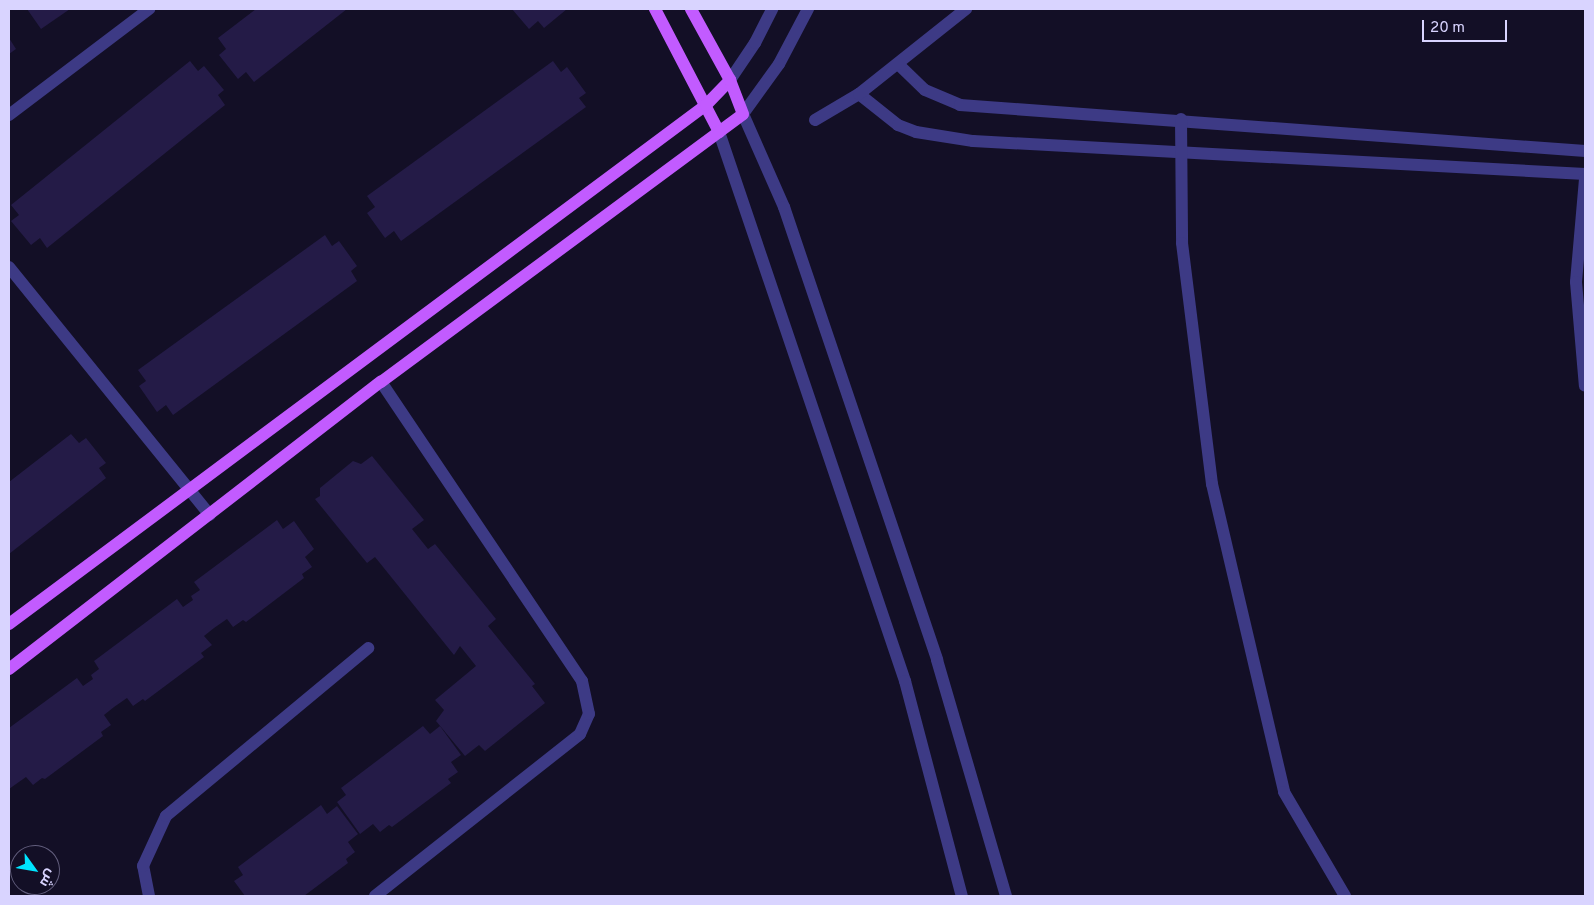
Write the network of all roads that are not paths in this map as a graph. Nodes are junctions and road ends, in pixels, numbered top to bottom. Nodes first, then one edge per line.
1 (149, 9) edge
2 (655, 9) edge
3 (691, 9) edge
4 (772, 9) edge
5 (808, 9) edge
6 (966, 9) edge
7 (898, 64) junction
8 (730, 80) junction
9 (859, 94) junction
10 (706, 104) junction
11 (743, 114) junction
12 (9, 115) edge
13 (1181, 119) junction
14 (815, 120) dead end
15 (718, 132) junction
16 (1182, 151) junction
17 (1585, 151) edge
18 (1585, 174) edge
19 (1585, 179) edge
20 (9, 267) edge
21 (381, 382) junction
22 (1585, 386) edge
23 (188, 487) junction
24 (210, 514) junction
25 (9, 624) edge
26 (368, 648) dead end
27 (9, 669) edge
28 (149, 896) edge
29 (375, 896) edge
30 (962, 896) edge
31 (1006, 896) edge
32 (1345, 896) edge

1 - 12 street
2 - 10 main road
3 - 8 main road
4 - 8 street
5 - 11 street
6 - 7 street
7 - 9 street
7 - 13 street
8 - 10 main road
8 - 11 main road
9 - 14 street
9 - 16 street
10 - 15 main road
10 - 23 main road
11 - 15 main road
11 - 31 street
13 - 16 street
13 - 17 street
15 - 21 main road
15 - 30 street
16 - 18 street
16 - 32 street
19 - 22 street
20 - 23 street
21 - 24 main road
21 - 29 street
23 - 24 street
23 - 25 main road
24 - 27 main road
26 - 28 street

